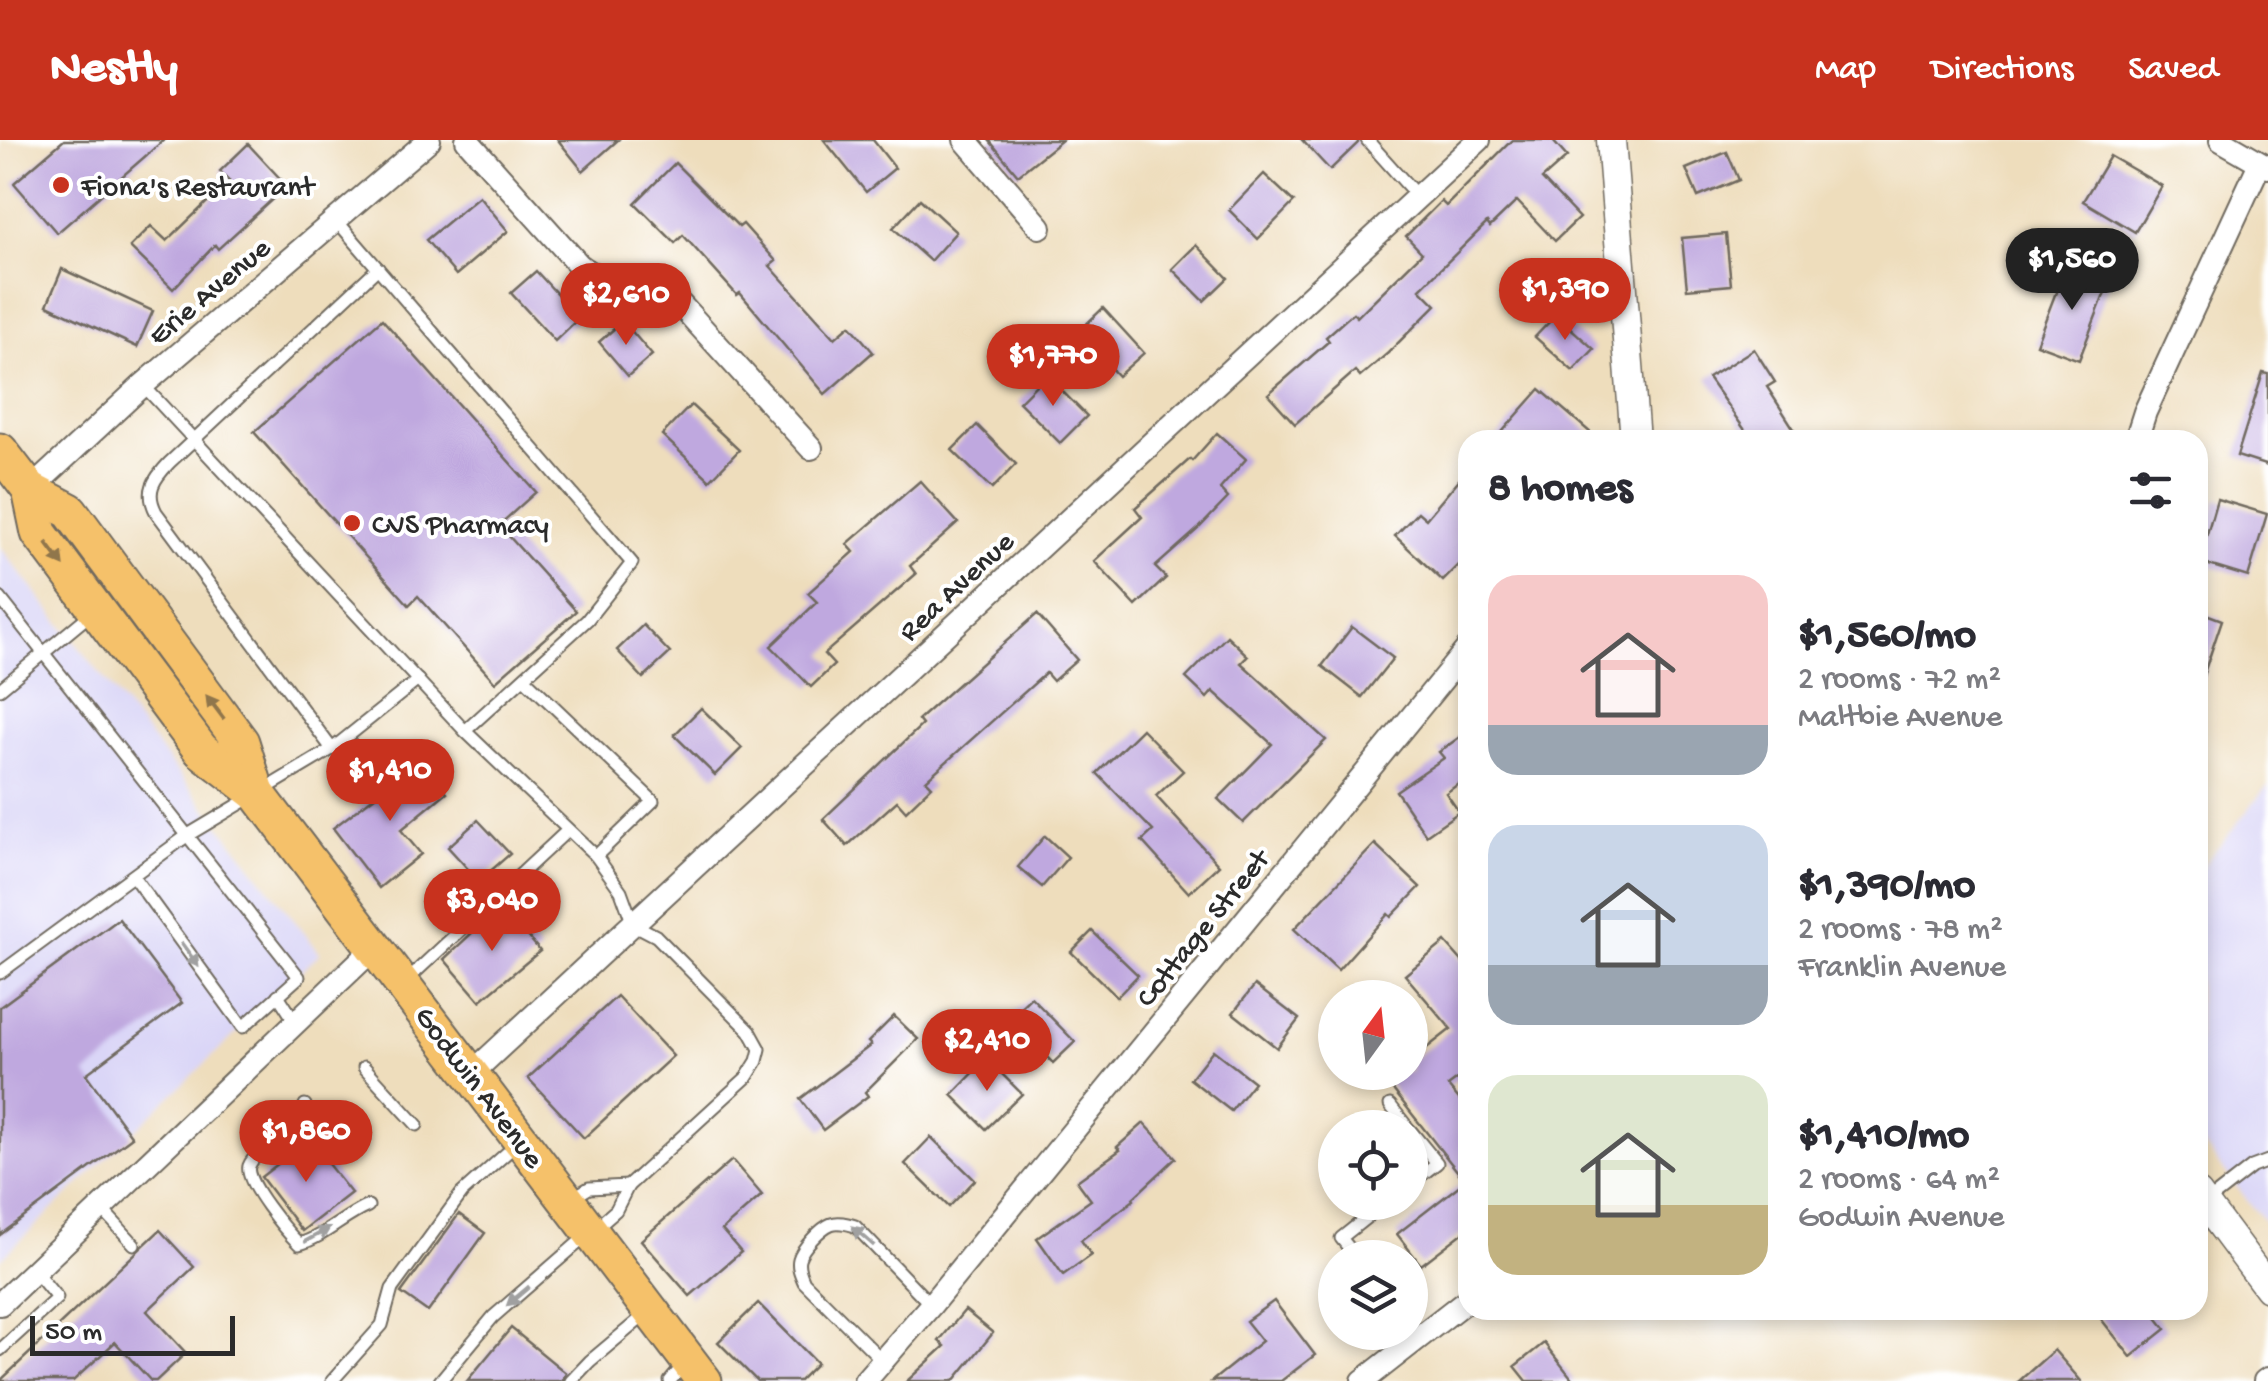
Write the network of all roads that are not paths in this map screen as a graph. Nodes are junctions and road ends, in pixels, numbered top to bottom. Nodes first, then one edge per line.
1 (429, 140) edge
2 (467, 140) edge
3 (964, 140) edge
4 (1367, 140) edge
5 (1479, 140) edge
6 (1610, 140) edge
7 (2221, 140) edge
8 (2264, 165) edge
9 (1418, 197) junction
10 (337, 220) junction
11 (1040, 227) dead end
12 (378, 268) junction
13 (143, 385) junction
14 (1634, 430) edge
15 (2139, 430) edge
16 (196, 440) junction
17 (810, 448) dead end
18 (2, 457) edge
19 (30, 490) junction
20 (0, 598) edge
21 (96, 609) junction
22 (44, 654) junction
23 (1458, 660) edge
24 (525, 679) junction
25 (418, 680) junction
26 (0, 689) edge
27 (466, 731) junction
28 (332, 748) junction
29 (258, 793) junction
30 (568, 830) junction
31 (188, 835) junction
32 (596, 856) junction
33 (133, 876) junction
34 (633, 924) junction
35 (375, 948) junction
36 (0, 973) edge
37 (403, 983) junction
38 (278, 995) junction
39 (296, 1024) junction
40 (364, 1067) dead end
41 (472, 1074) junction
42 (305, 1105) dead end
43 (1390, 1105) dead end
44 (1394, 1110) edge
45 (417, 1125) dead end
46 (522, 1140) junction
47 (1428, 1152) edge
48 (2268, 1161) edge
49 (1428, 1170) edge
50 (628, 1186) junction
51 (2208, 1194) edge
52 (568, 1201) junction
53 (368, 1206) dead end
54 (2208, 1207) edge
55 (101, 1208) junction
56 (1364, 1220) edge
57 (592, 1233) junction
58 (1343, 1240) edge
59 (134, 1244) dead end
60 (35, 1271) junction
61 (2268, 1288) edge
62 (0, 1304) edge
63 (931, 1305) junction
64 (1458, 1305) edge
65 (651, 1310) junction
66 (1428, 1323) edge
67 (0, 1350) edge
68 (1396, 1350) edge
69 (882, 1360) junction
70 (687, 1374) edge
71 (332, 1381) edge
72 (440, 1381) edge
73 (571, 1381) edge
74 (865, 1381) edge
75 (1364, 1381) edge

1 - 10 street, Erie Avenue
2 - 17 street
3 - 11 street
4 - 9 lane
5 - 9 street, Rea Avenue
6 - 14 street
7 - 8 street
8 - 15 street
9 - 34 street, Rea Avenue
10 - 12 lane
10 - 13 street, Erie Avenue
12 - 16 lane
12 - 24 lane
13 - 16 lane
13 - 19 street, Erie Avenue
16 - 25 lane
16 - 28 lane
18 - 19 main road, Godwin Avenue
19 -> 21 main road, Godwin Avenue
29 -> 19 main road, Godwin Avenue
20 - 22 lane
21 - 22 lane
21 - 29 main road, Godwin Avenue
22 - 26 lane
22 - 31 lane
23 - 63 street, Cottage Street
24 - 27 lane
24 - 32 lane
25 - 27 lane
25 - 28 lane
27 - 30 lane
28 - 29 lane
29 - 31 lane
29 - 35 main road, Godwin Avenue
30 - 32 lane
30 - 37 lane
31 - 33 lane
31 - 38 lane
32 - 34 lane
33 - 36 lane
33 -> 38 lane
34 - 41 street, Rea Avenue
34 - 50 lane
35 - 37 main road, Godwin Avenue
35 - 39 street
37 - 41 main road, Godwin Avenue
38 - 39 lane
39 - 55 street
40 - 45 lane
41 - 46 main road, Godwin Avenue
42 -> 53 lane
43 - 44 lane
46 - 52 main road, Godwin Avenue
46 - 71 lane
47 - 49 lane
48 - 51 lane
50 - 52 lane
50 - 57 lane
52 - 57 main road, Godwin Avenue
54 - 61 street
55 - 59 lane
55 - 60 street
56 - 58 lane
57 - 65 main road, Godwin Avenue
57 -> 72 lane
60 - 62 street
60 - 67 lane
63 - 69 street, Cottage Street
63 -> 69 lane
64 - 66 street
65 - 70 main road, Godwin Avenue
65 - 73 lane
68 - 75 street
69 - 74 street, Cottage Street

